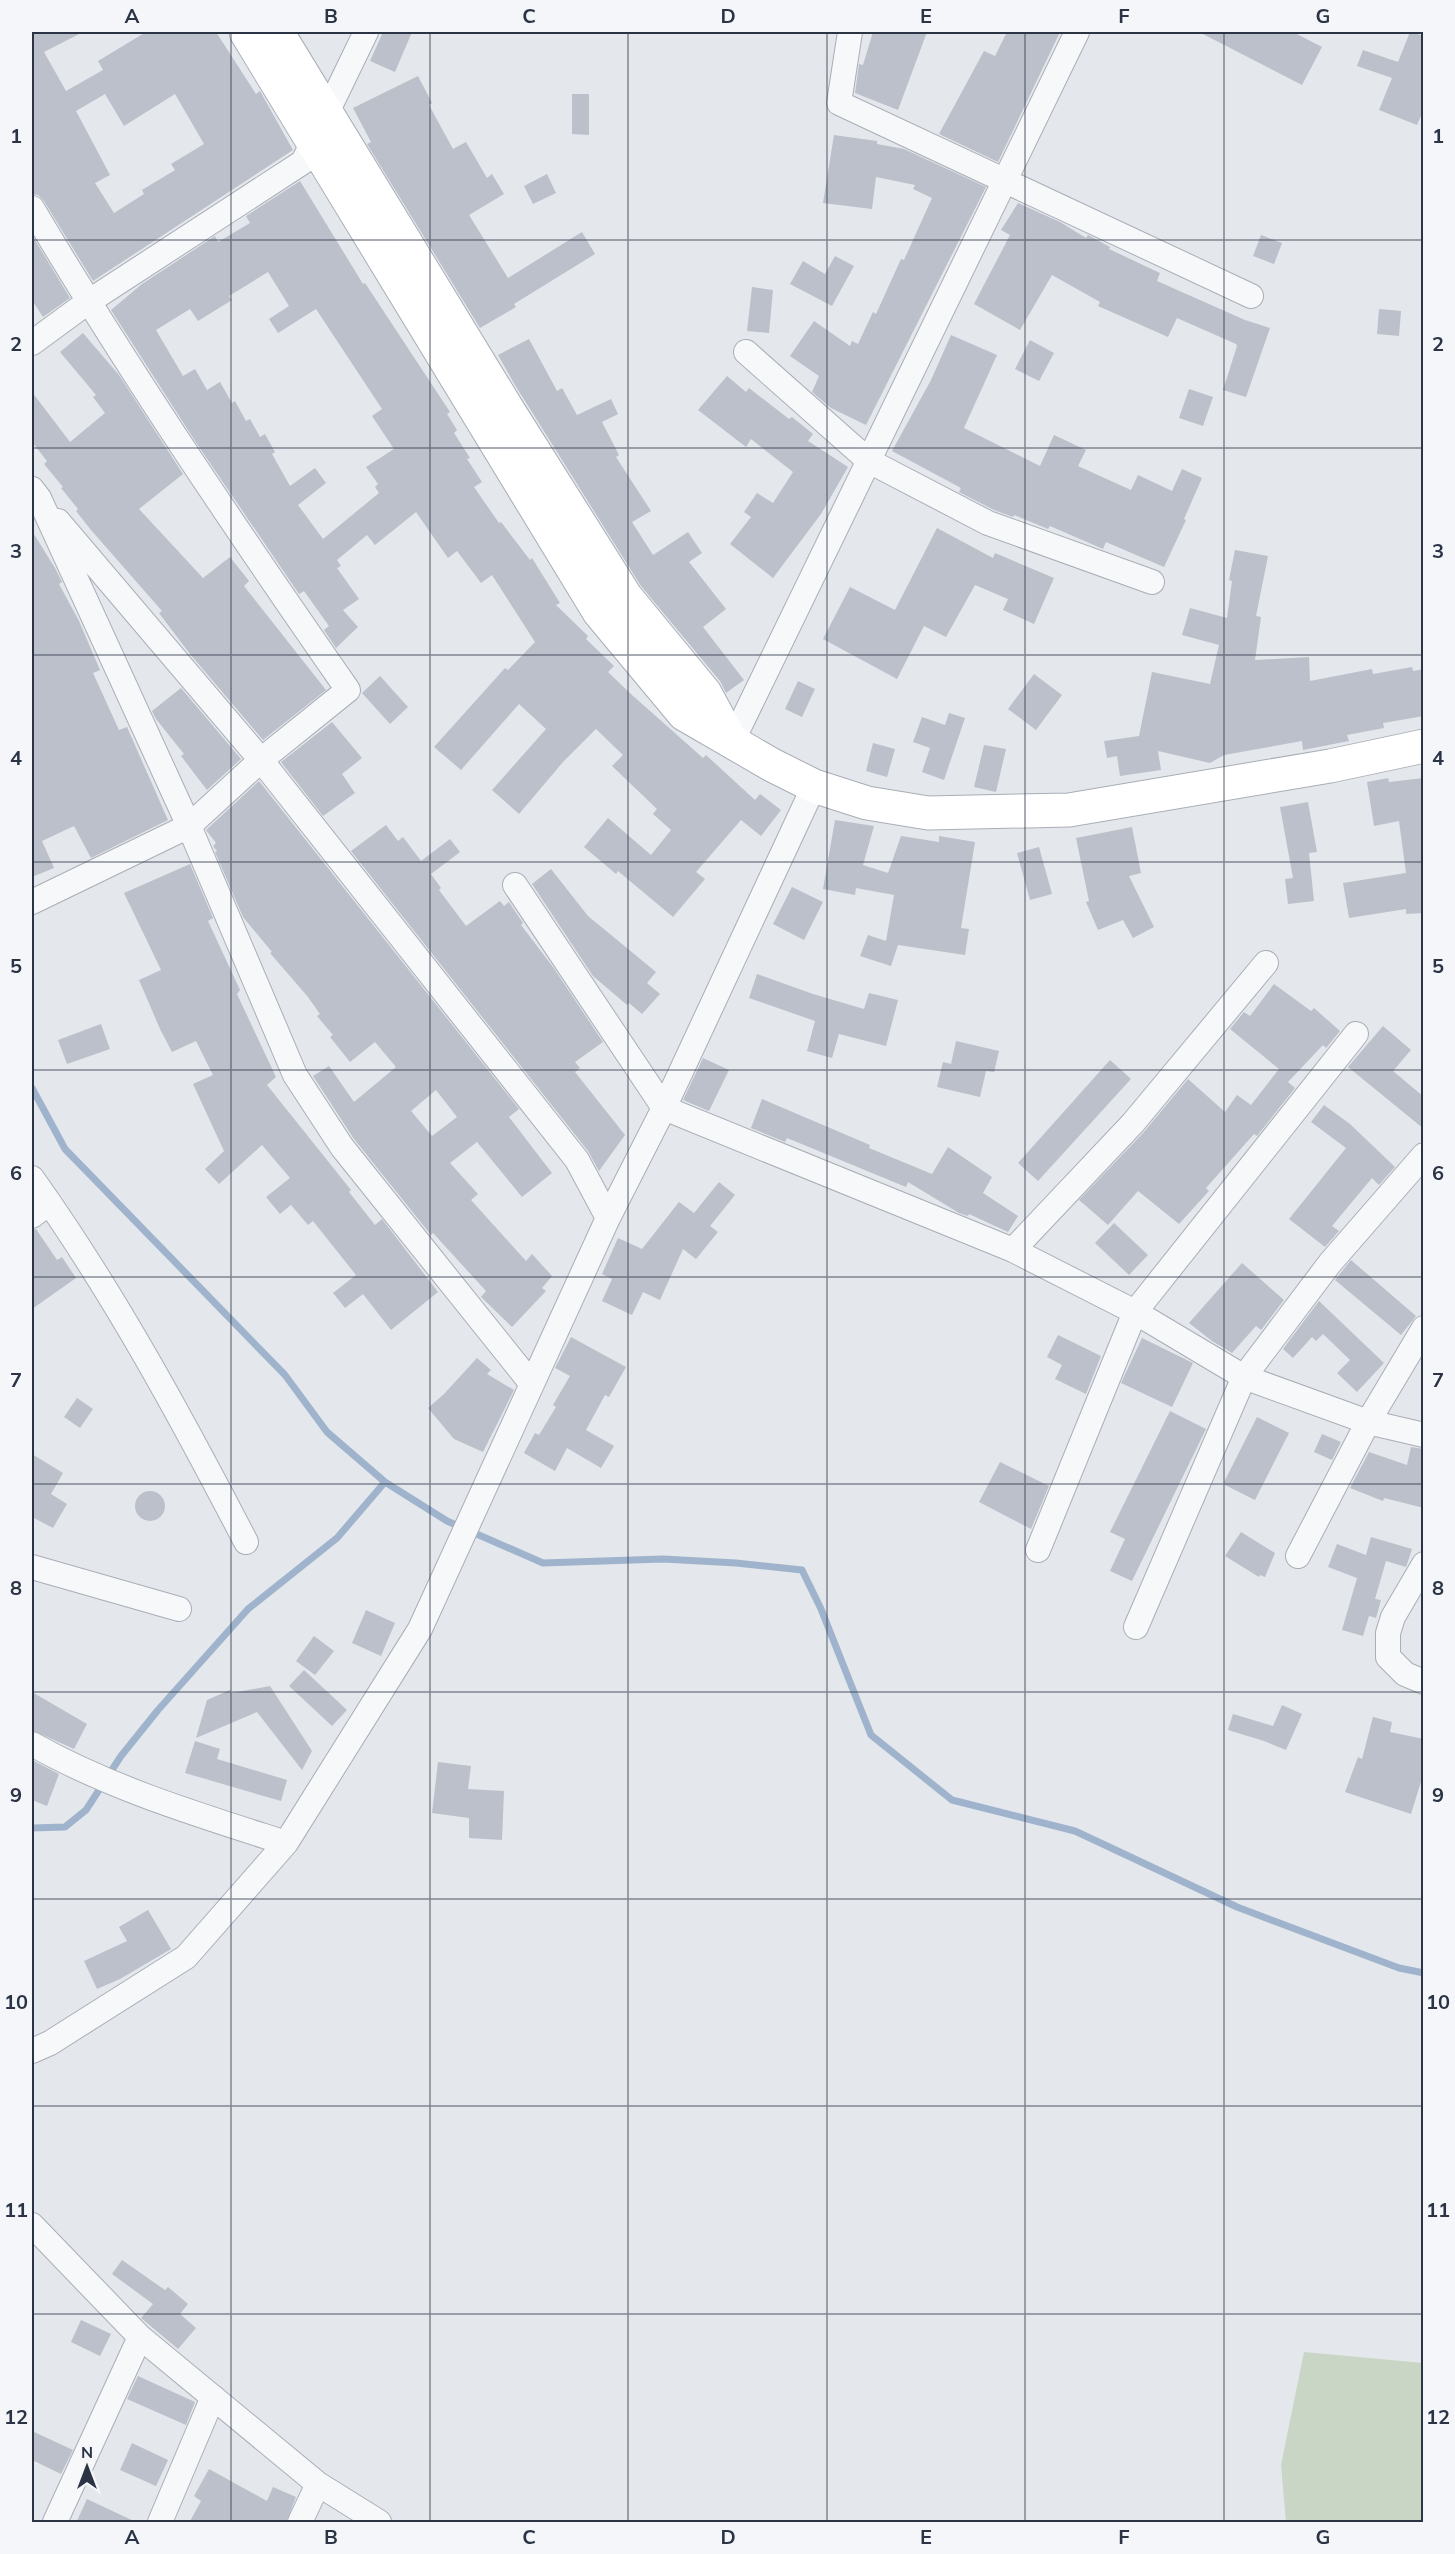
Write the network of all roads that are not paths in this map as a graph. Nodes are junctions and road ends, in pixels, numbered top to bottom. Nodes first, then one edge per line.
1 (246, 32) edge
2 (277, 32) edge
3 (366, 32) edge
4 (850, 32) edge
5 (1077, 32) edge
6 (326, 114) junction
7 (312, 144) junction
8 (1005, 181) junction
9 (32, 208) edge
10 (1251, 296) dead end
11 (88, 302) junction
12 (32, 343) edge
13 (746, 352) dead end
14 (496, 418) junction
15 (869, 460) junction
16 (35, 494) edge
17 (1152, 582) dead end
18 (732, 742) junction
19 (1424, 746) edge
20 (261, 760) junction
21 (814, 786) junction
22 (189, 826) junction
23 (515, 885) dead end
24 (32, 902) edge
25 (1266, 963) dead end
26 (1356, 1034) dead end
27 (664, 1108) junction
28 (1424, 1155) edge
29 (32, 1178) edge
30 (40, 1210) edge
31 (608, 1218) junction
32 (1013, 1251) junction
33 (1135, 1312) junction
34 (1424, 1328) edge
35 (1244, 1377) junction
36 (531, 1383) junction
37 (1368, 1422) junction
38 (1424, 1435) edge
39 (246, 1542) dead end
40 (1038, 1550) dead end
41 (1298, 1556) dead end
42 (1424, 1564) edge
43 (32, 1567) edge
44 (179, 1610) dead end
45 (1136, 1627) dead end
46 (1424, 1682) edge
47 (32, 1744) edge
48 (286, 1844) junction
49 (32, 2051) edge
50 (32, 2225) edge
51 (140, 2337) junction
52 (213, 2397) junction
53 (318, 2484) junction
54 (55, 2523) edge
55 (160, 2523) edge
56 (300, 2523) edge
57 (379, 2523) edge

1 - 7 main road
2 - 6 main road
3 - 6 street
4 - 8 street
5 - 8 street
6 - 7 street
6 - 14 main road
7 - 11 street
7 - 14 main road
8 - 10 street
8 - 15 street
9 - 11 street
11 - 12 street
11 - 20 street
13 - 15 street
14 - 18 main road
15 - 17 street
15 - 18 street
16 - 20 street
16 - 22 street
18 - 21 main road
19 - 21 main road
20 - 22 street
20 - 31 street
21 - 27 street
22 - 24 street
22 - 36 street
23 - 27 street
25 - 32 street
26 - 33 street
27 - 31 street
27 - 32 street
28 - 35 street
29 - 30 street
30 - 39 street
31 - 36 street
32 - 33 street
33 - 35 street
33 - 40 street
34 - 37 street
35 - 37 street
35 - 45 street
36 - 48 street
37 - 38 street
37 - 41 street
42 - 46 street
43 - 44 street
47 - 48 street
48 - 49 street
50 - 51 street
51 - 52 street
51 - 54 street
52 - 53 street
52 - 55 street
53 - 56 street
53 - 57 street

